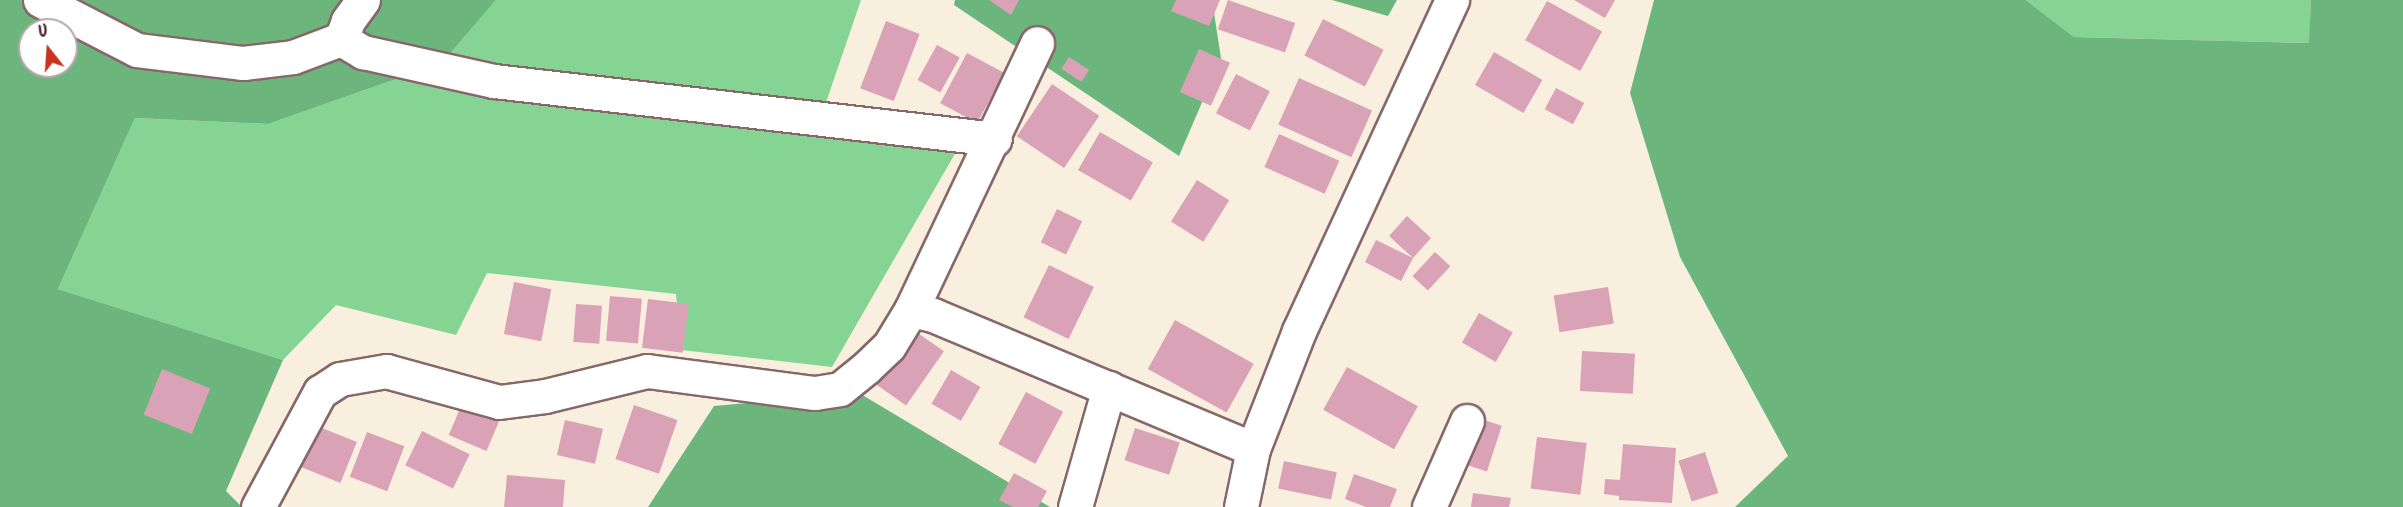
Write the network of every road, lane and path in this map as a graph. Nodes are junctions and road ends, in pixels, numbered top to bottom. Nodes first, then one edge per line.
1 (40, 0) edge
2 (363, 0) edge
3 (1452, 0) edge
4 (342, 39) junction
5 (1038, 43) dead end
6 (995, 139) junction
7 (910, 310) junction
8 (1109, 388) junction
9 (1467, 421) dead end
10 (1253, 449) junction
11 (258, 507) edge
12 (1075, 507) edge
13 (1241, 507) edge
14 (1429, 507) edge

1 - 4 street
2 - 4 street
3 - 10 street
4 - 6 street
5 - 6 street
6 - 7 street
7 - 8 street
7 - 11 street
8 - 10 street
8 - 12 street
9 - 14 street
10 - 13 street

